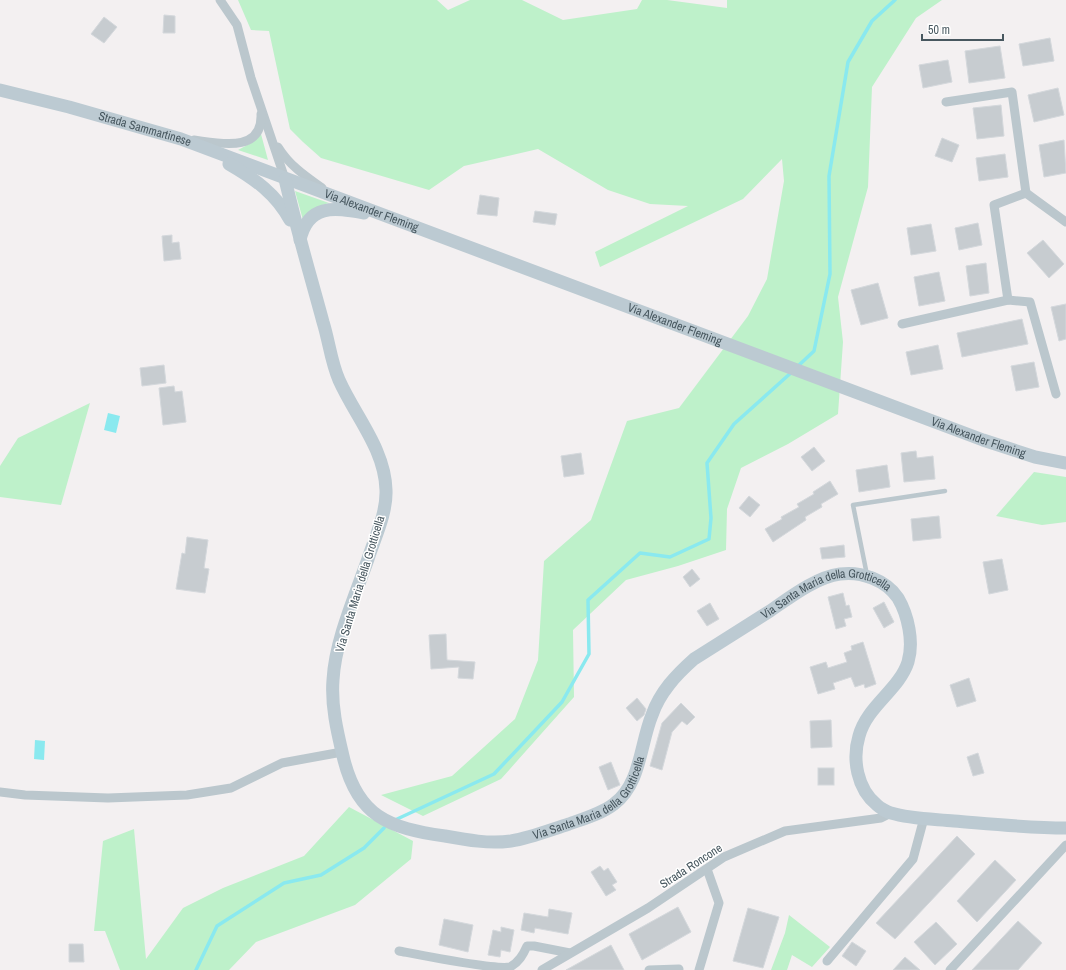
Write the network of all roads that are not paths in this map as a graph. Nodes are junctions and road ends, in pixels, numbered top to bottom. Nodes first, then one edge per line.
1 (220, 0) edge
2 (0, 90) edge
3 (946, 102) dead end
4 (261, 107) junction
5 (269, 132) junction
6 (181, 138) junction
7 (196, 145) junction
8 (285, 179) junction
9 (1026, 193) junction
10 (330, 194) junction
11 (391, 218) junction
12 (1066, 222) edge
13 (300, 240) junction
14 (1008, 300) junction
15 (902, 324) dead end
16 (1056, 394) dead end
17 (1066, 463) edge
18 (945, 491) dead end
19 (868, 577) junction
20 (342, 752) junction
21 (0, 792) edge
22 (890, 813) junction
23 (924, 818) junction
24 (1066, 828) edge
25 (1066, 845) edge
26 (707, 869) junction
27 (399, 951) dead end
28 (570, 953) junction
29 (827, 961) dead end
30 (680, 969) edge
31 (542, 970) edge
32 (649, 970) edge
33 (699, 970) edge
34 (950, 970) edge

1 - 4 street
2 - 6 street, Strada Sammartinese
3 - 9 street
4 - 5 street
4 - 6 street
5 - 8 street
5 - 10 street
6 - 7 street, Strada Sammartinese
7 - 8 street, Strada Sammartinese
7 - 13 street
8 - 10 street, Via Alexander Fleming
8 - 13 street
9 - 12 street
9 - 14 street
10 - 11 street, Via Alexander Fleming
11 - 13 street
11 - 17 street, Via Alexander Fleming
13 - 20 street, Via Santa Maria della Grotticella
14 - 15 street
14 - 16 street
18 - 19 lane
19 - 20 street, Via Santa Maria della Grotticella
19 - 22 street, Via Santa Maria della Grotticella
20 - 21 street
22 - 23 street, Via Santa Maria della Grotticella
22 - 26 street, Strada Roncone
23 - 24 street, Via Santa Maria della Grotticella
23 - 29 street
25 - 34 street
26 - 28 street, Strada Roncone
26 - 33 street
27 - 28 street
28 - 31 street, Strada Roncone
30 - 32 street

